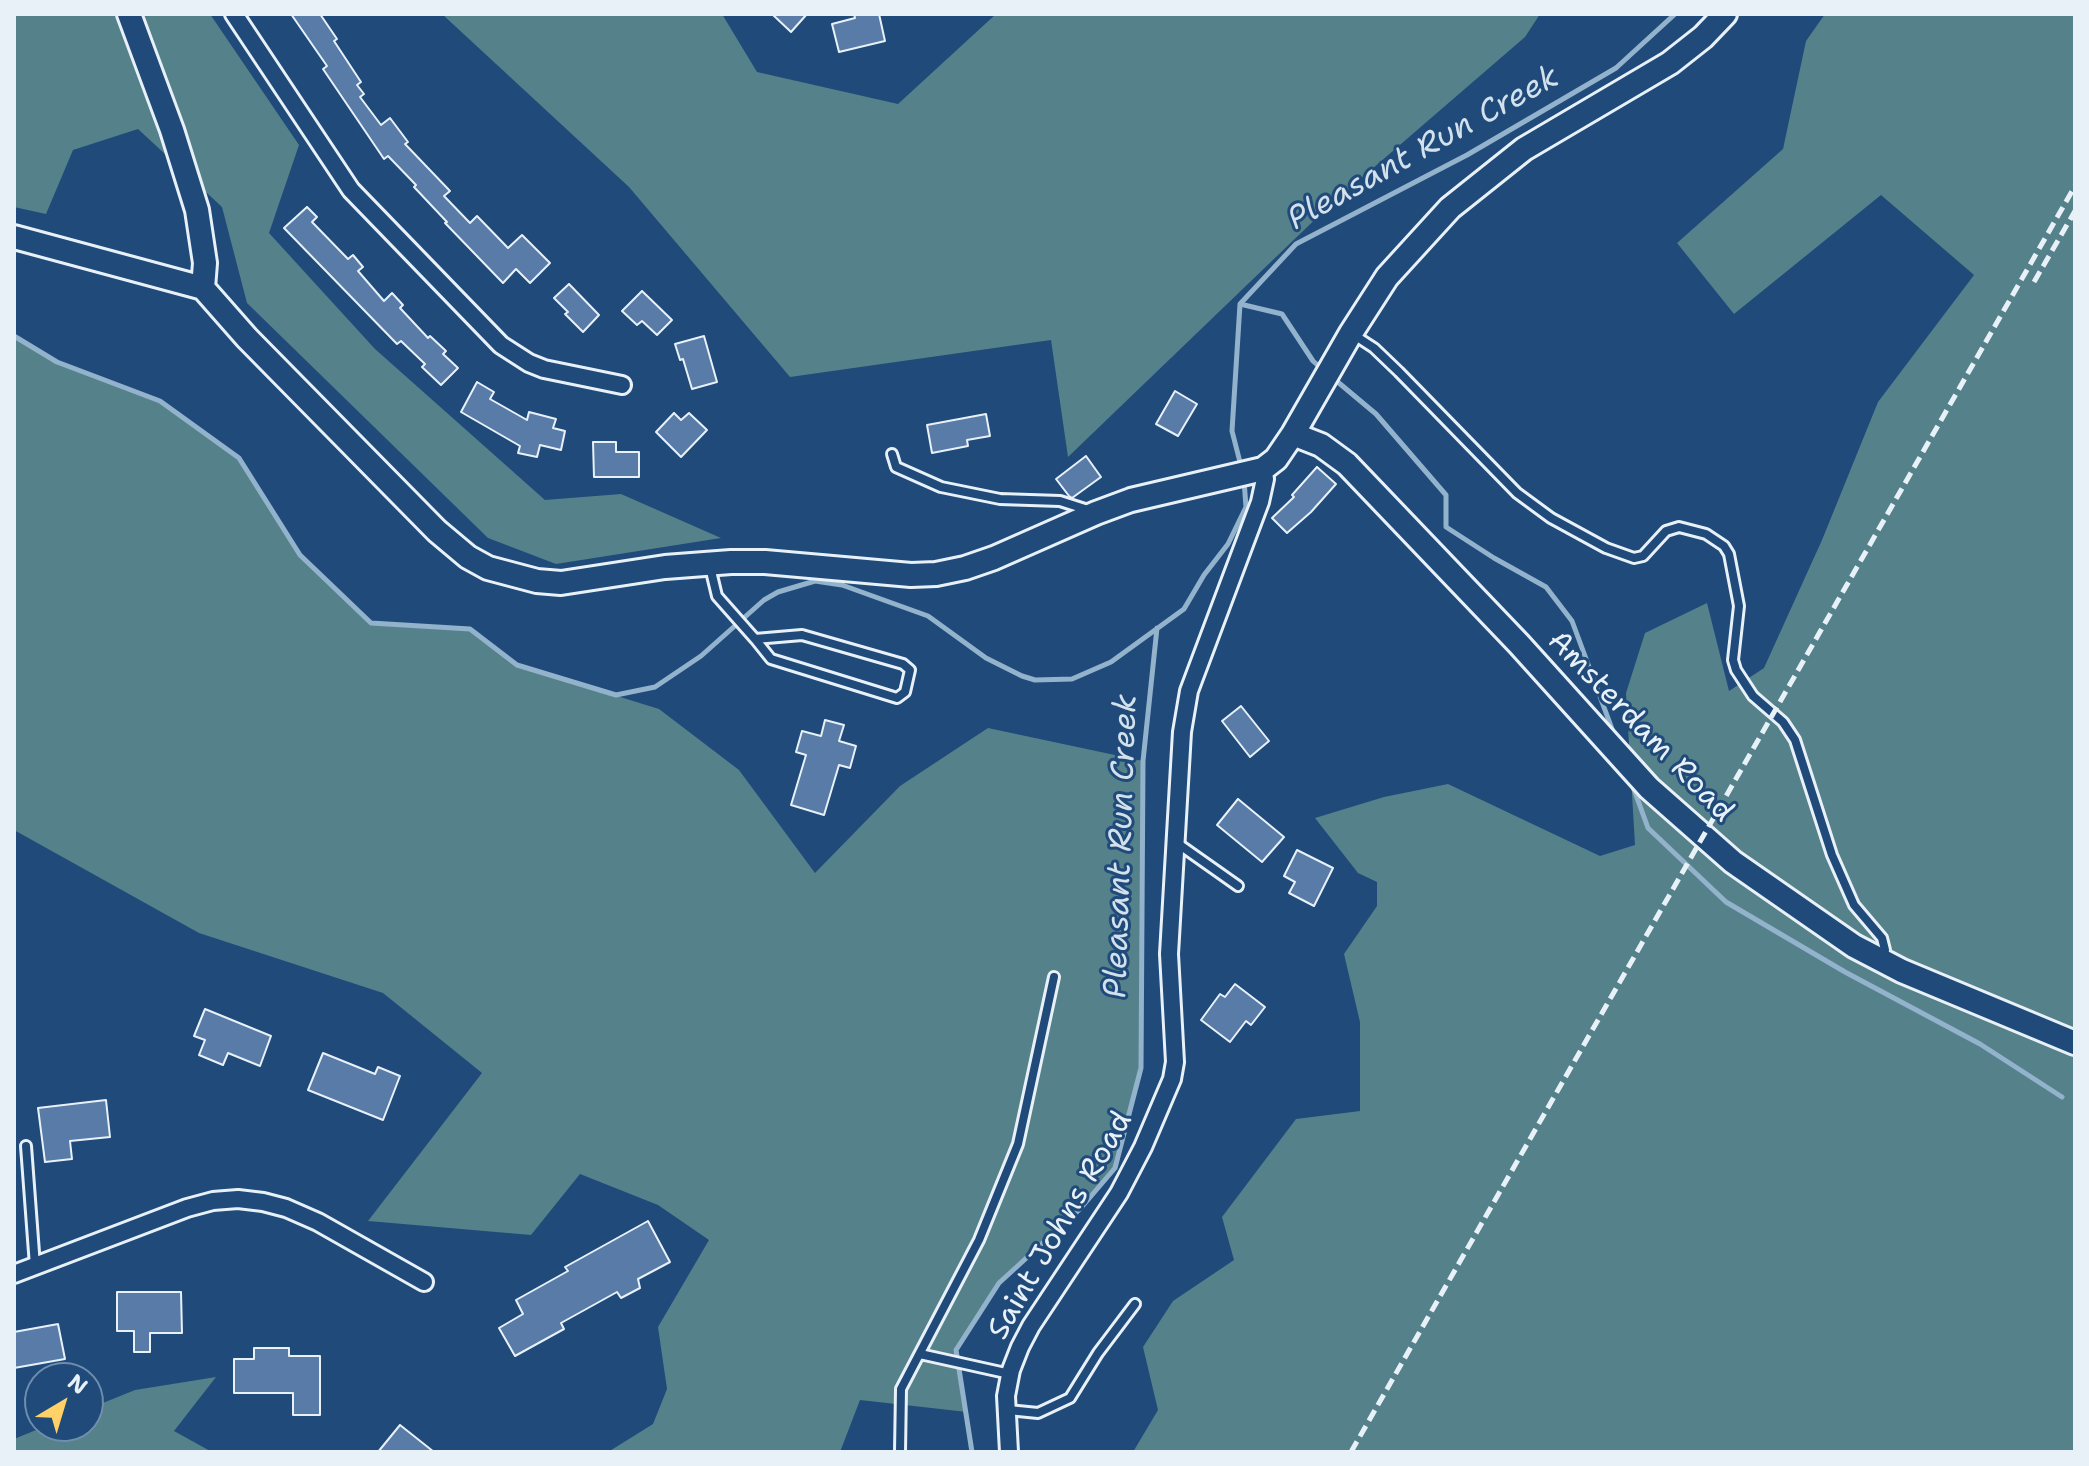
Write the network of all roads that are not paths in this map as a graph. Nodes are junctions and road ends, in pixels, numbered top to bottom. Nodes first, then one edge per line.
1 (129, 14) edge
2 (234, 14) edge
3 (1725, 14) edge
4 (14, 237) edge
5 (203, 288) junction
6 (1351, 333) junction
7 (622, 385) dead end
8 (1293, 434) junction
9 (892, 454) dead end
10 (1258, 471) junction
11 (1096, 513) junction
12 (708, 563) junction
13 (752, 636) junction
14 (1176, 843) junction
15 (1238, 886) dead end
16 (1882, 961) junction
17 (1054, 977) dead end
18 (2075, 1043) edge
19 (26, 1146) dead end
20 (35, 1267) junction
21 (14, 1274) edge
22 (424, 1282) dead end
23 (1135, 1304) dead end
24 (920, 1354) junction
25 (1010, 1375) junction
26 (1007, 1410) junction
27 (900, 1452) edge
28 (1009, 1452) edge

1 - 5 street
2 - 7 street
3 - 6 street
4 - 5 street
5 - 12 street
6 - 8 street
6 - 16 lane
8 - 10 street
8 - 16 street, Amsterdam Road
9 - 11 lane
10 - 11 street
10 - 14 street, Saint Johns Road
11 - 12 street
12 - 13 lane
13 - 13 lane
14 - 15 lane
14 - 25 street, Saint Johns Road
16 - 18 street, Amsterdam Road
17 - 24 lane
19 - 20 lane
20 - 21 street
20 - 22 street
23 - 26 lane
24 - 25 lane
24 - 27 lane
25 - 26 street, Saint Johns Road
26 - 28 street, Saint Johns Road

